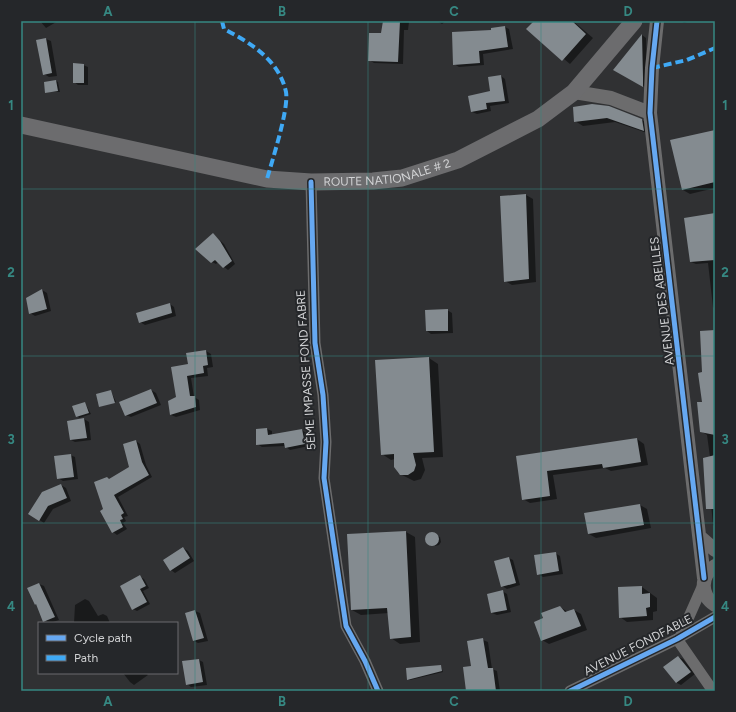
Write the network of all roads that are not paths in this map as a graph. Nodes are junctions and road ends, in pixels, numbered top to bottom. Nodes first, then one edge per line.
1 (634, 21) edge
2 (658, 21) edge
3 (574, 92) junction
4 (650, 113) junction
5 (21, 125) edge
6 (311, 182) junction
7 (700, 537) junction
8 (715, 550) edge
9 (715, 566) edge
10 (704, 582) junction
11 (715, 605) edge
12 (715, 616) edge
13 (679, 638) junction
14 (378, 691) edge
15 (570, 691) edge
16 (713, 691) edge

1 - 3 main road, ROUTE NATIONALE # 2
2 - 4 street, AVENUE DES ABEILLES
3 - 4 street
3 - 6 main road, ROUTE NATIONALE # 2
4 - 7 street, AVENUE DES ABEILLES
5 - 6 main road, ROUTE NATIONALE # 2
6 - 14 street, 5ÈME IMPASSE FOND FABRE
7 - 8 street
7 - 10 street, AVENUE DES ABEILLES
9 - 10 street
10 - 11 street
10 - 13 street, AVENUE FONDFABLE
12 - 13 street, AVENUE FONDFABLE
13 - 15 street, AVENUE FONDFABLE
13 - 16 street

